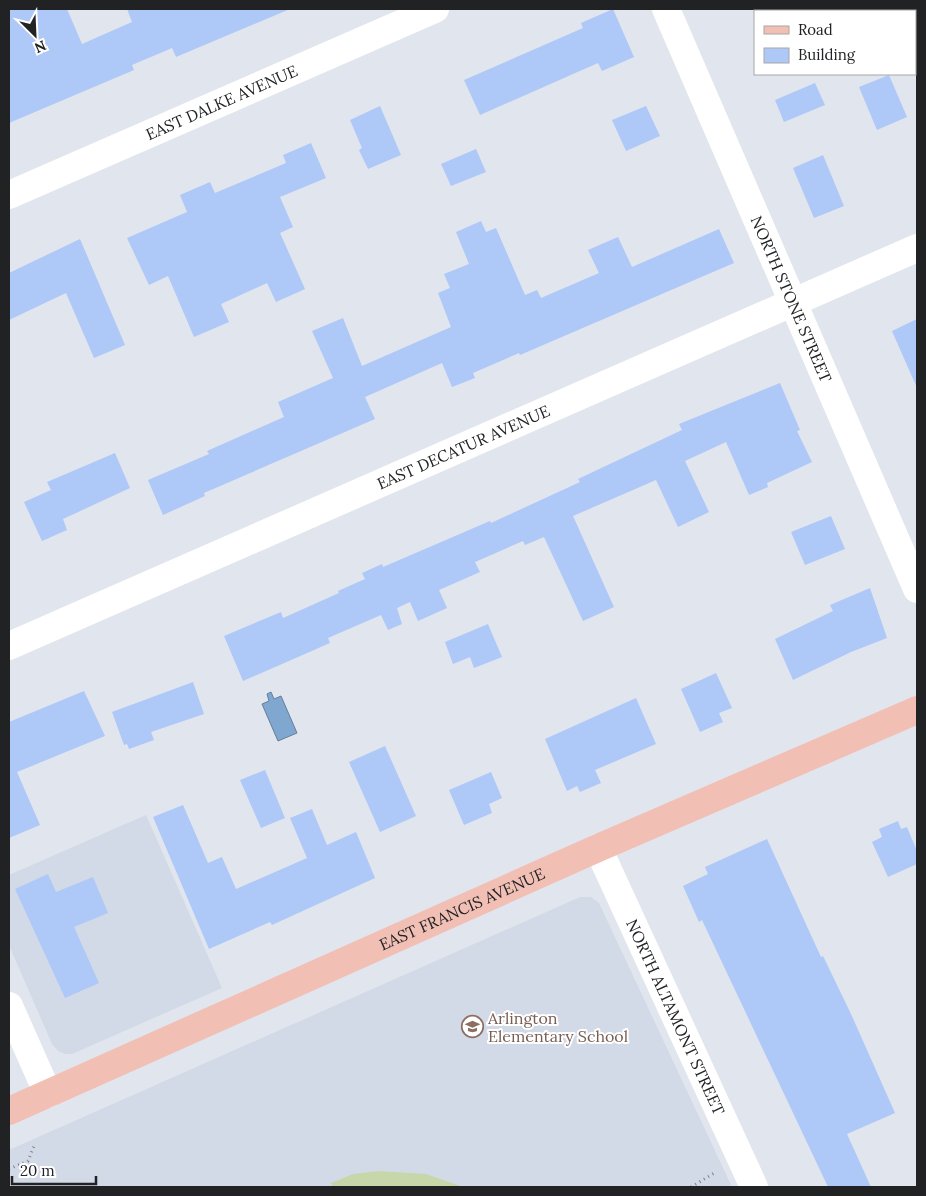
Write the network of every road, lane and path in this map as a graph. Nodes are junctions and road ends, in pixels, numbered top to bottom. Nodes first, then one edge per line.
1 (435, 9) edge
2 (666, 9) edge
3 (9, 195) edge
4 (917, 248) edge
5 (794, 303) junction
6 (917, 589) edge
7 (9, 646) edge
8 (917, 710) edge
9 (598, 848) junction
10 (9, 1006) edge
11 (48, 1094) junction
12 (9, 1111) edge
13 (34, 1146) dead end
14 (9, 1169) edge
15 (718, 1172) dead end
16 (691, 1187) edge
17 (754, 1187) edge

1 - 3 street, EAST DALKE AVENUE
2 - 5 street, NORTH STONE STREET
4 - 5 street, EAST DECATUR AVENUE
5 - 6 street, NORTH STONE STREET
5 - 7 street, EAST DECATUR AVENUE
8 - 9 main road, EAST FRANCIS AVENUE
9 - 11 main road, EAST FRANCIS AVENUE
9 - 17 street, NORTH ALTAMONT STREET
10 - 11 street
11 - 12 main road, EAST FRANCIS AVENUE
13 - 14 path
15 - 16 path

